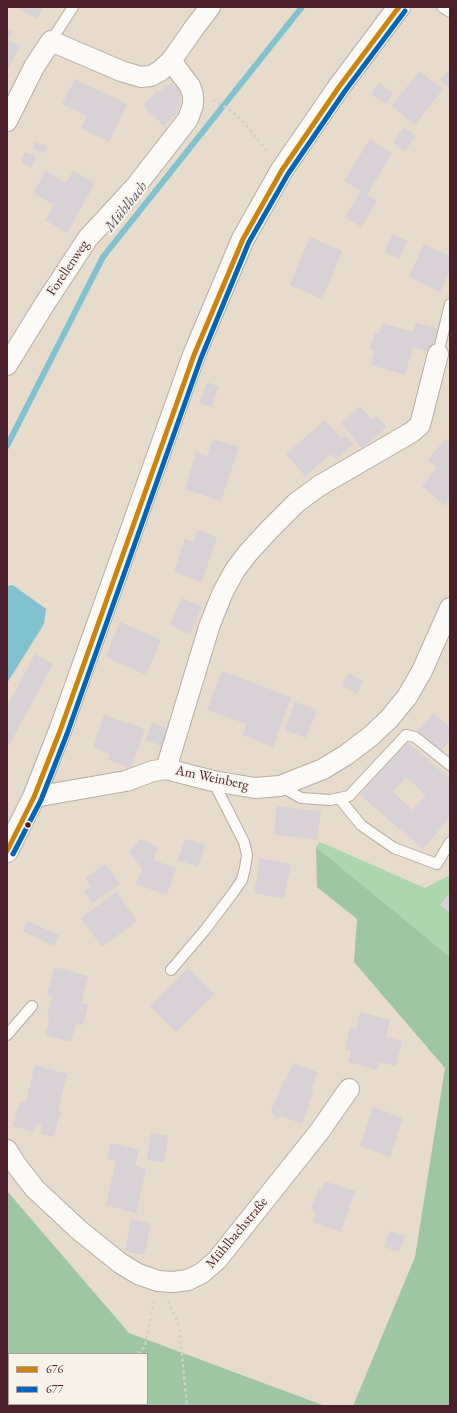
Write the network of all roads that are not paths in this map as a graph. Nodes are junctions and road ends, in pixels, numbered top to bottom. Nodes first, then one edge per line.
1 (73, 7) edge
2 (210, 7) edge
3 (399, 7) edge
4 (442, 7) edge
5 (450, 12) edge
6 (51, 41) junction
7 (171, 61) junction
8 (7, 121) edge
9 (450, 304) edge
10 (438, 354) joint
11 (7, 365) edge
12 (450, 608) edge
13 (450, 765) edge
14 (166, 769) junction
15 (213, 782) junction
16 (280, 786) junction
17 (34, 797) junction
18 (339, 798) junction
19 (450, 842) edge
20 (7, 852) edge
21 (171, 970) dead end
22 (32, 1006) dead end
23 (7, 1036) edge
24 (349, 1089) dead end
25 (7, 1150) edge

1 - 6 lane
2 - 7 street
3 - 17 street
4 - 5 lane
6 - 7 street
6 - 8 street
7 - 11 street, Forellenweg
9 - 10 lane
10 - 14 street
12 - 16 street, Am Weinberg
13 - 18 lane
14 - 15 street, Am Weinberg
14 - 17 street, Am Weinberg
15 - 16 street, Am Weinberg
15 - 21 lane
16 - 18 lane
17 - 20 street
18 - 19 lane
22 - 23 lane
24 - 25 street, Mühlbachstraße

